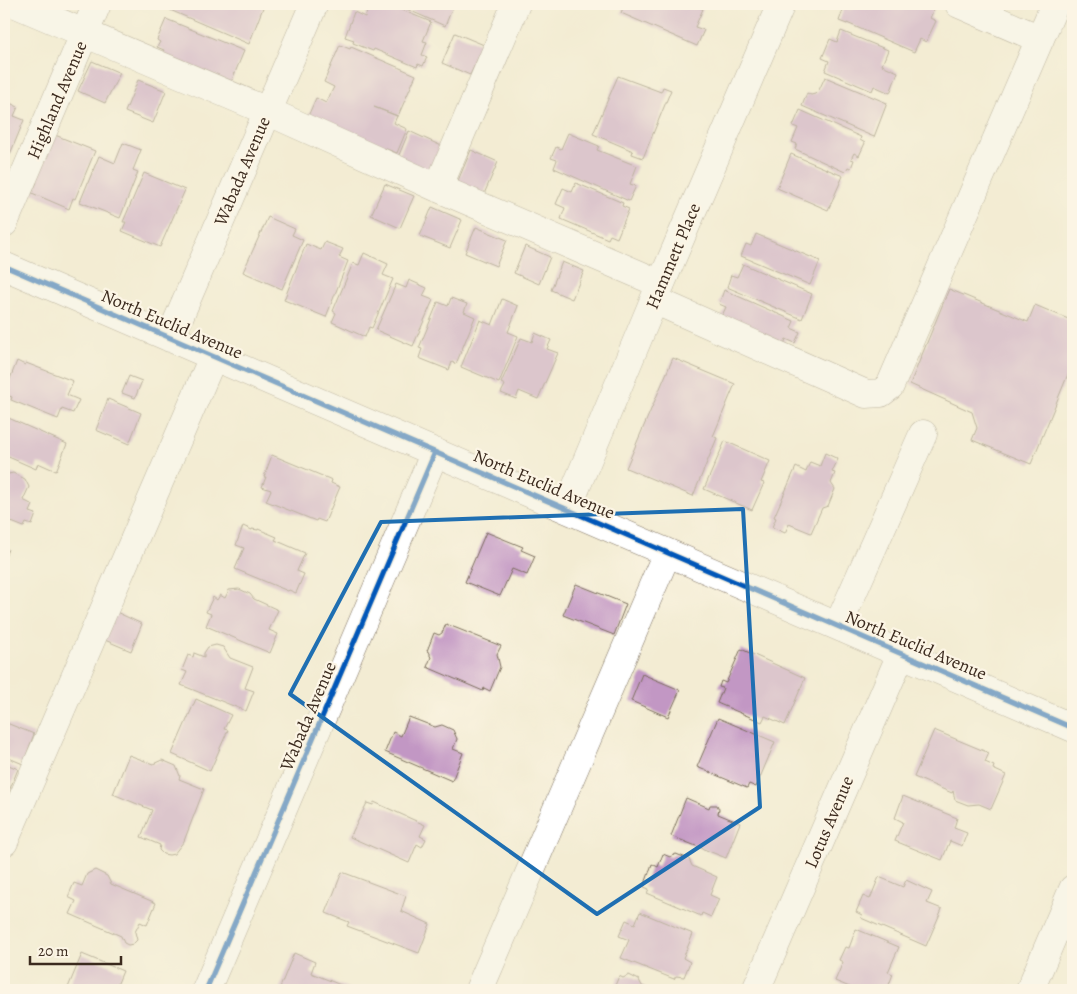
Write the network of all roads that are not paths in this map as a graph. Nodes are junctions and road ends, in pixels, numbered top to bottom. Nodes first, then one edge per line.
1 (16, 4) edge
2 (97, 4) edge
3 (314, 4) edge
4 (516, 4) edge
5 (781, 4) edge
6 (959, 4) edge
7 (1055, 4) edge
8 (85, 34) junction
9 (1040, 39) junction
10 (267, 111) junction
11 (438, 188) junction
12 (4, 223) edge
13 (4, 266) edge
14 (657, 292) junction
15 (170, 338) junction
16 (213, 357) junction
17 (923, 434) dead end
18 (435, 452) junction
19 (567, 509) junction
20 (668, 553) junction
21 (838, 626) junction
22 (901, 654) junction
23 (1073, 728) edge
24 (4, 842) edge
25 (1073, 889) edge
26 (206, 990) edge
27 (479, 990) edge
28 (756, 990) edge
29 (1030, 990) edge

1 - 8 street
2 - 8 street, Highland Avenue
3 - 10 street, Wabada Avenue
4 - 11 street
5 - 14 street, Hammett Place
6 - 9 street
7 - 9 street
8 - 10 street
8 - 12 street, Highland Avenue
9 - 14 street
10 - 11 street
10 - 15 street, Wabada Avenue
11 - 14 street
13 - 15 street, North Euclid Avenue
14 - 19 street, Hammett Place
15 - 16 street, North Euclid Avenue
16 - 18 street, North Euclid Avenue
16 - 24 street
17 - 21 street
18 - 19 street, North Euclid Avenue
18 - 26 street, Wabada Avenue
19 - 20 street, North Euclid Avenue
20 - 21 street, North Euclid Avenue
20 - 27 street
21 - 22 street, North Euclid Avenue
22 - 23 street, North Euclid Avenue
22 - 28 street, Lotus Avenue
25 - 29 street

